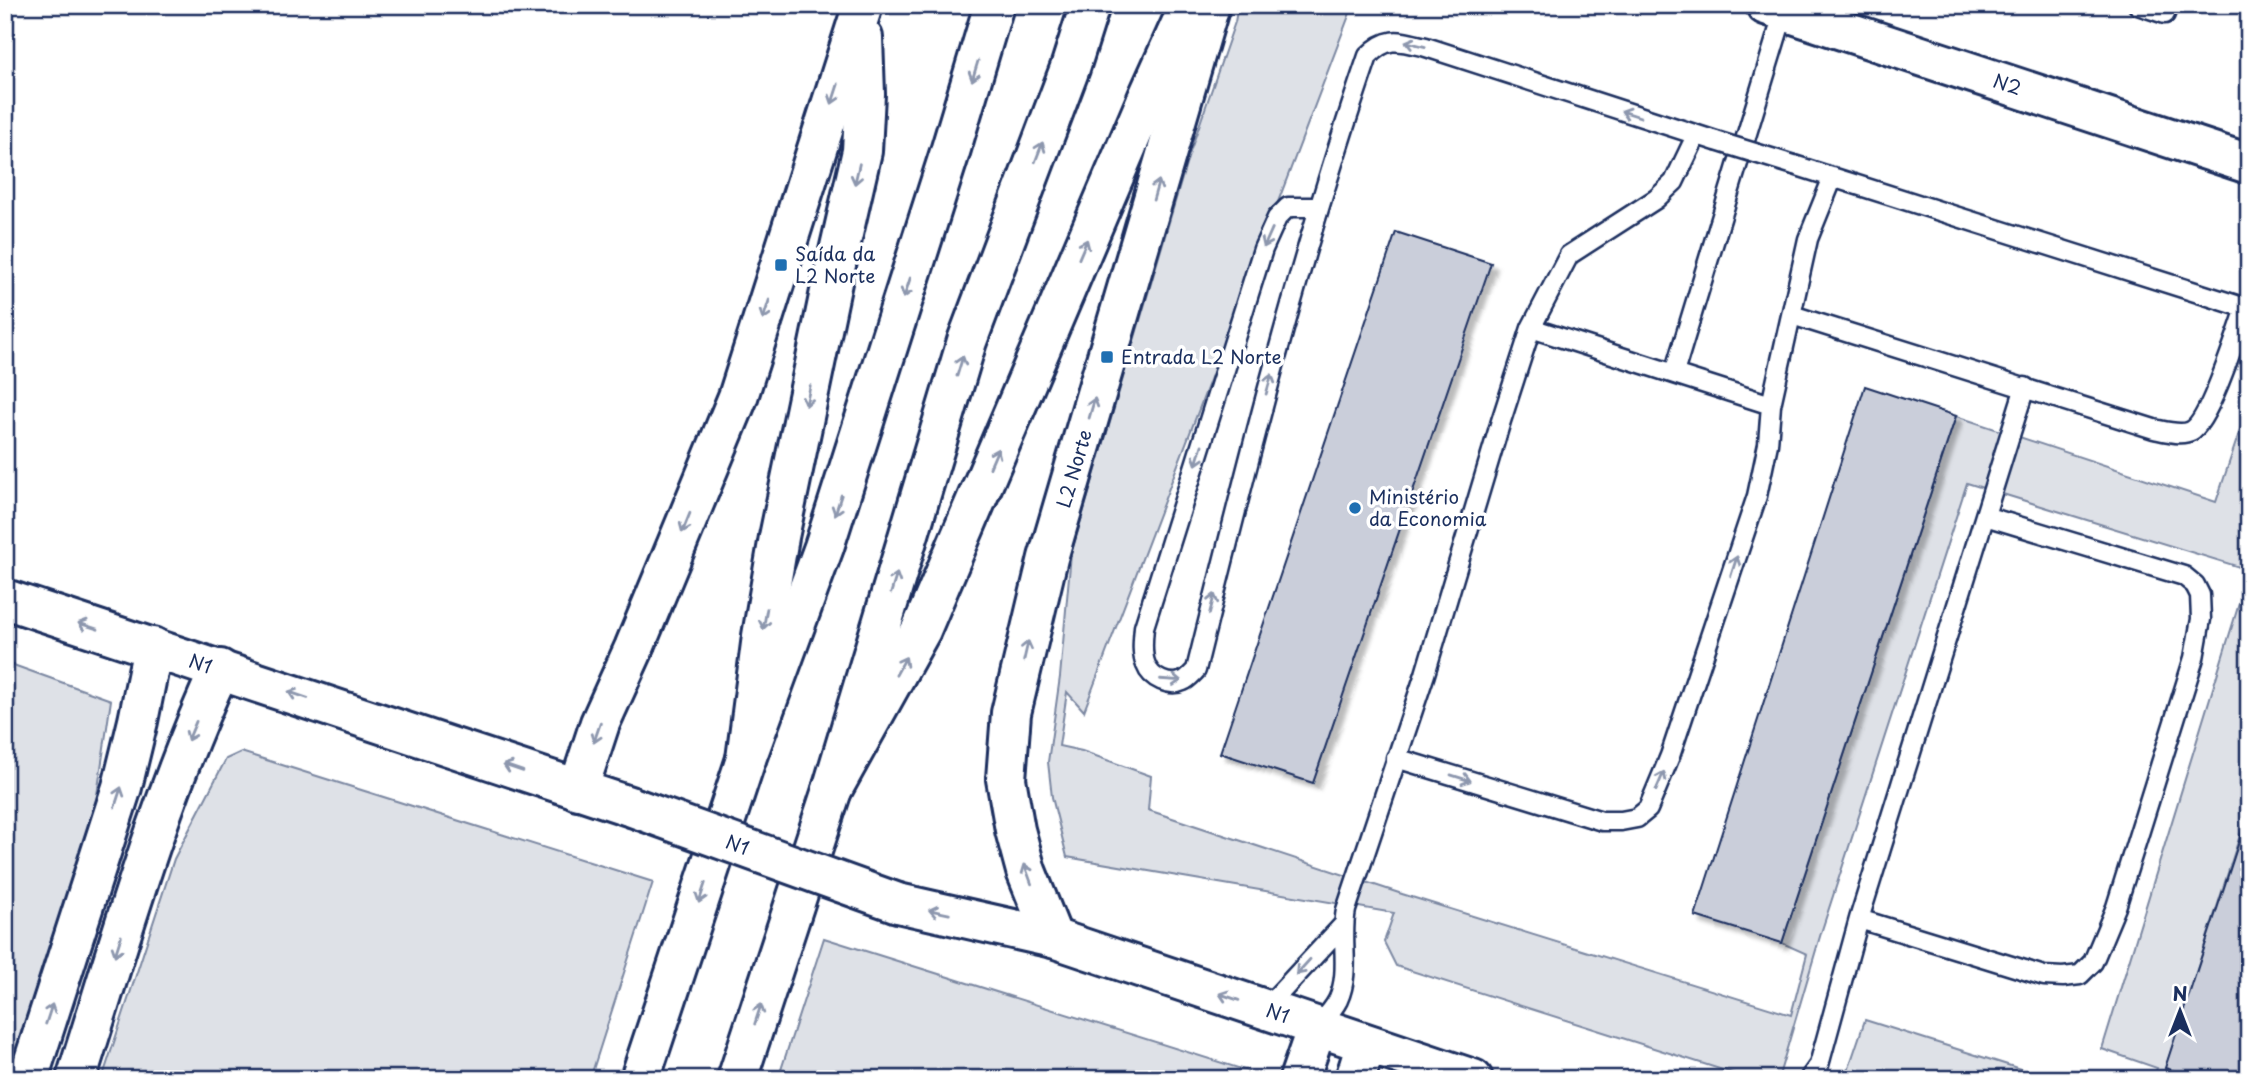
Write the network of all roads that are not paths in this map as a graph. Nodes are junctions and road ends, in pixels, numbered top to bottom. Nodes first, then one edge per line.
1 (994, 5) edge
2 (1090, 5) edge
3 (1193, 5) edge
4 (1210, 5) edge
5 (2138, 5) edge
6 (2168, 5) edge
7 (863, 7) edge
8 (1775, 8) edge
9 (1696, 136) junction
10 (2246, 155) edge
11 (1833, 177) junction
12 (1319, 208) junction
13 (2248, 309) edge
14 (1792, 315) junction
15 (1531, 328) junction
16 (1674, 373) junction
17 (2025, 387) junction
18 (1771, 405) junction
19 (1985, 516) junction
20 (5, 599) edge
21 (153, 647) junction
22 (220, 669) junction
23 (1396, 758) junction
24 (746, 759) junction
25 (578, 789) junction
26 (832, 789) junction
27 (1859, 919) junction
28 (1343, 925) junction
29 (1053, 937) junction
30 (1265, 1009) junction
31 (1317, 1027) junction
32 (1360, 1061) edge
33 (1816, 1074) edge
34 (28, 1079) edge
35 (76, 1079) edge
36 (640, 1079) edge
37 (737, 1079) edge
38 (1299, 1079) edge
39 (1473, 1079) edge

1 -> 24 main road
26 -> 2 main road
26 -> 3 main road
29 -> 4 main road, L2 Norte
5 - 6 lane
7 -> 24 main road
7 -> 25 main road
8 - 10 main road, N2
8 - 16 lane
9 - 11 lane, bridge
9 -> 12 lane
9 - 15 lane
11 - 13 lane
11 - 14 lane
12 -> 12 lane
13 - 17 lane
14 - 17 lane
14 - 18 lane
15 - 16 lane
15 - 23 lane
16 - 18 lane
17 - 19 lane
23 -> 18 lane
19 - 27 lane
19 - 27 lane
21 -> 20 main road, N1
21 - 22 main road, N1
34 -> 21 main road
25 -> 22 main road, N1
22 -> 35 main road
23 - 28 lane
24 -> 36 main road
29 -> 25 main road, N1, bridge
37 -> 26 main road
27 - 33 lane
28 -> 30 lane
28 - 31 lane
30 -> 29 main road, N1
30 - 31 main road, N1
31 - 32 main road, N1
31 - 38 main road
32 - 39 main road, N1

